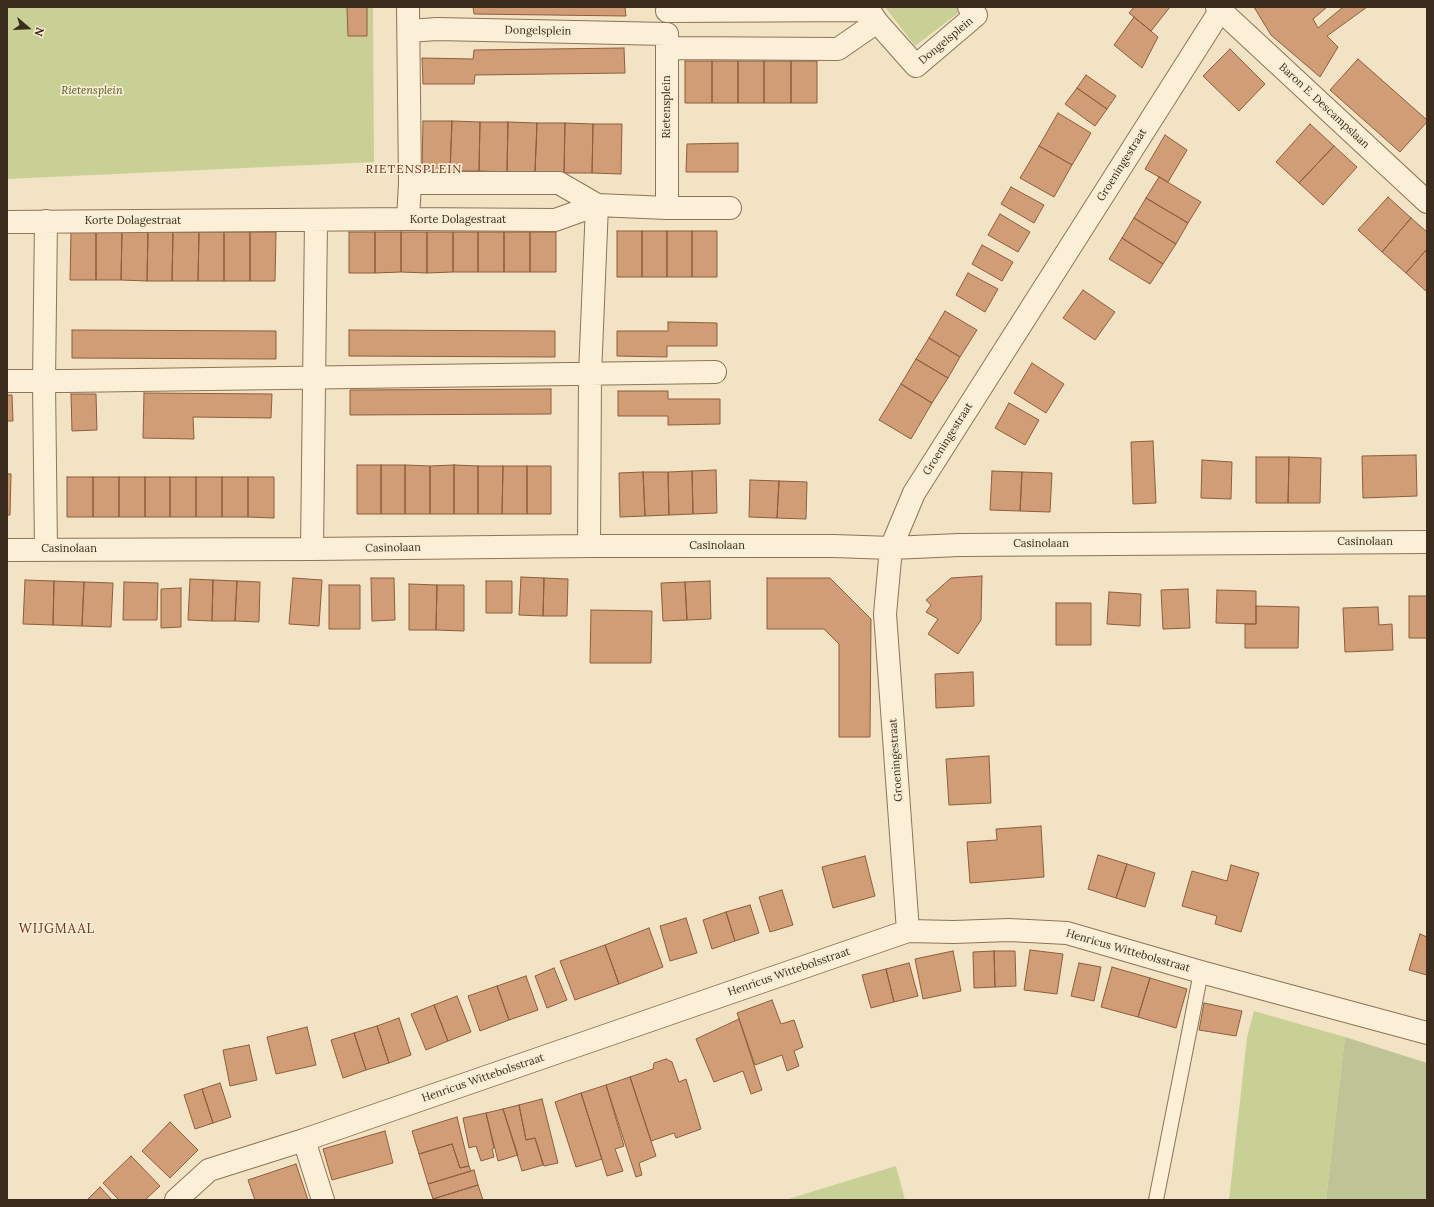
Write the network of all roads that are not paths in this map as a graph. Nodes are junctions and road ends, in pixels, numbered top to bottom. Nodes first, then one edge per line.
1 (408, 7) edge
2 (969, 7) edge
3 (667, 9) edge
4 (1218, 9) edge
5 (877, 22) junction
6 (409, 30) junction
7 (667, 41) junction
8 (410, 183) junction
9 (1427, 202) edge
10 (597, 205) junction
11 (667, 208) junction
12 (730, 208) dead end
13 (408, 219) junction
14 (46, 221) junction
15 (316, 221) junction
16 (7, 222) edge
17 (715, 372) dead end
18 (590, 375) junction
19 (315, 378) junction
20 (7, 381) edge
21 (44, 382) junction
22 (1427, 542) edge
23 (589, 546) junction
24 (891, 548) junction
25 (46, 549) junction
26 (312, 549) junction
27 (7, 550) edge
28 (908, 931) junction
29 (1201, 972) junction
30 (1427, 1033) edge
31 (304, 1140) junction
32 (176, 1200) edge
33 (323, 1200) edge
34 (1156, 1200) edge

1 - 6 street
2 - 5 street, Dongelsplein
3 - 5 street, Dongelsplein
3 - 7 street, Rietensplein
4 - 9 street, Baron E. Descampslaan
4 - 24 street, Groeningestraat
5 - 7 street, Dongelsplein
6 - 7 street, Dongelsplein
6 - 8 street
7 - 11 street, Rietensplein
8 - 10 street, Korte Dolagestraat
8 - 13 street
10 - 11 street, Korte Dolagestraat
10 - 13 street, Korte Dolagestraat
10 - 18 street
11 - 12 street, Korte Dolagestraat
13 - 15 street, Korte Dolagestraat
14 - 15 street, Korte Dolagestraat
14 - 16 street, Korte Dolagestraat
14 - 21 street
15 - 19 street
17 - 18 street
18 - 19 street
18 - 23 street
19 - 21 street
19 - 26 street
20 - 21 street
21 - 25 street
22 - 24 street, Casinolaan
23 - 24 street, Casinolaan
23 - 26 street, Casinolaan
24 - 28 street, Groeningestraat
25 - 26 street, Casinolaan
25 - 27 street, Casinolaan
28 - 29 street, Henricus Wittebolsstraat
28 - 31 street, Henricus Wittebolsstraat
29 - 30 street, Henricus Wittebolsstraat
29 - 34 lane
31 - 32 street, Henricus Wittebolsstraat
31 - 33 street

